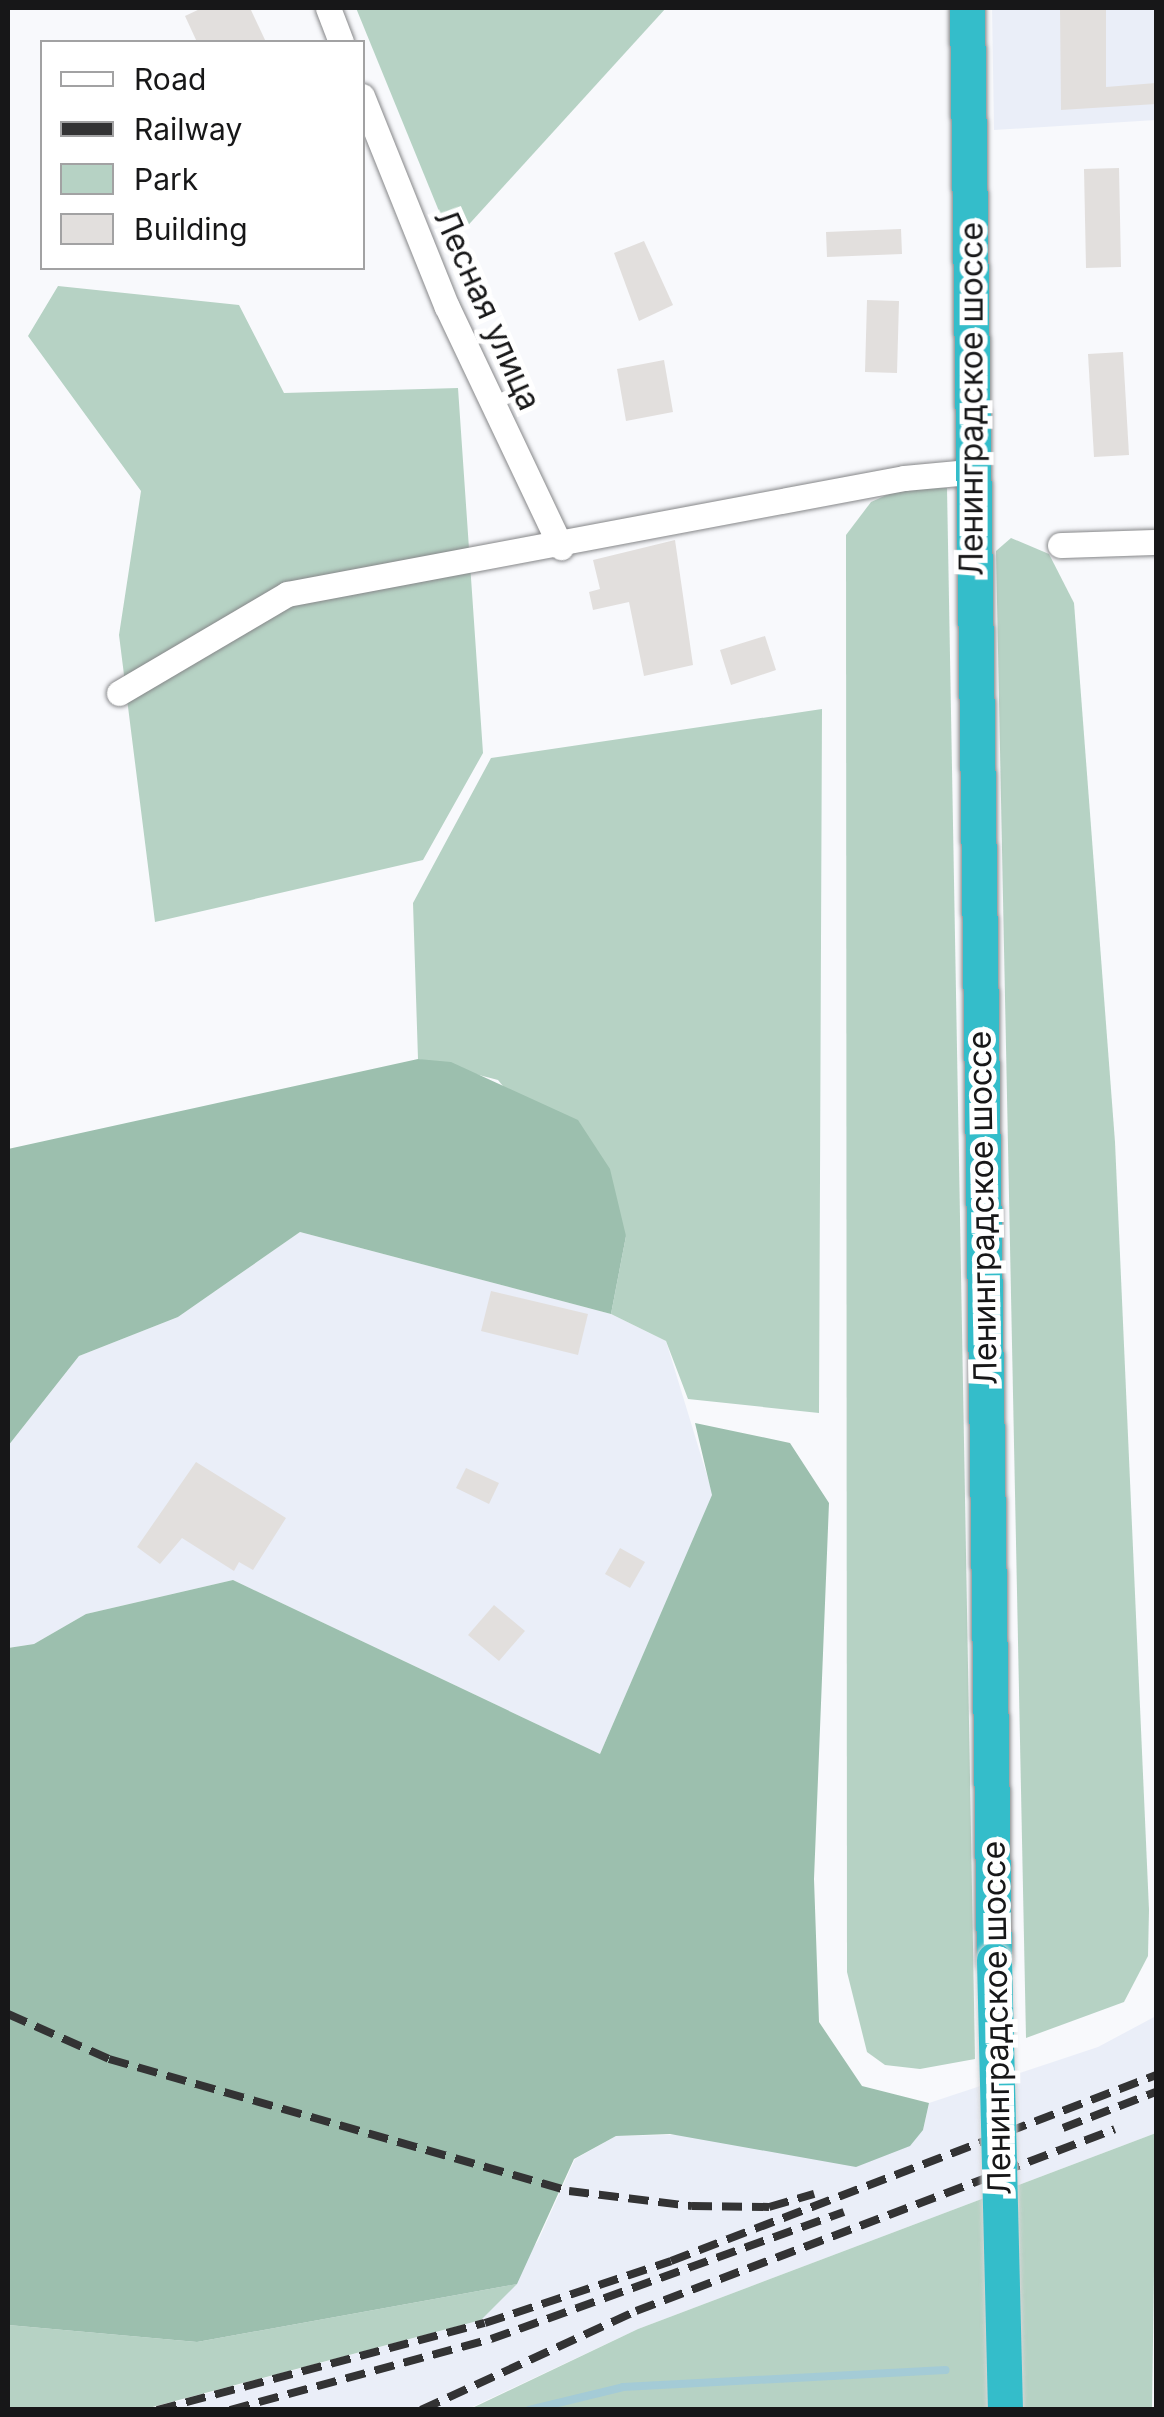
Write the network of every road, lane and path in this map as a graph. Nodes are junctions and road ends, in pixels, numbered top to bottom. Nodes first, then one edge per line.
1 (328, 8) edge
2 (967, 8) edge
3 (341, 40) edge
4 (365, 103) edge
5 (969, 472) junction
6 (1156, 542) edge
7 (1060, 545) dead end
8 (561, 547) junction
9 (119, 694) dead end
10 (1005, 2410) edge

1 - 3 street
2 - 5 highway, Ленинградское шоссе
4 - 8 street, Лесная улица
5 - 8 street
5 - 10 highway, Ленинградское шоссе, bridge
6 - 7 street
8 - 9 street

